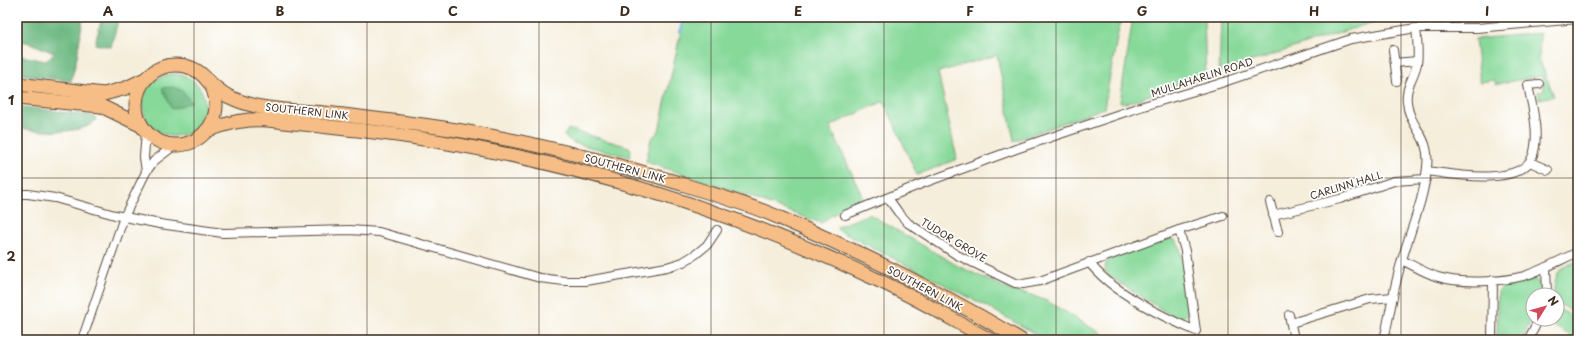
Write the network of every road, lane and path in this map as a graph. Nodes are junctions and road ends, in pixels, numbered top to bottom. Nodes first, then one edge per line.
1 (1448, 17) edge
2 (1578, 19) edge
3 (1416, 28) junction
4 (1445, 28) junction
5 (1393, 50) dead end
6 (1417, 61) junction
7 (1395, 63) junction
8 (147, 78) junction
9 (206, 79) junction
10 (1397, 81) dead end
11 (17, 84) edge
12 (1539, 84) dead end
13 (17, 98) edge
14 (144, 129) junction
15 (206, 131) junction
16 (175, 145) junction
17 (1530, 162) junction
18 (1548, 170) dead end
19 (146, 172) junction
20 (1426, 175) junction
21 (17, 194) edge
22 (888, 198) junction
23 (1270, 202) dead end
24 (845, 215) dead end
25 (1223, 216) dead end
26 (1273, 216) junction
27 (124, 217) junction
28 (718, 230) dead end
29 (1179, 230) junction
30 (1278, 232) dead end
31 (1578, 252) edge
32 (1402, 260) junction
33 (1088, 262) junction
34 (1546, 267) junction
35 (1493, 280) junction
36 (1547, 287) edge
37 (1393, 297) junction
38 (1535, 327) edge
39 (1196, 331) junction
40 (1294, 339) dead end
41 (82, 340) edge
42 (990, 340) edge
43 (1021, 340) edge
44 (1197, 340) edge
45 (1384, 340) edge
46 (1492, 340) edge
47 (1528, 340) edge

1 - 4 street
2 - 4 street, MULLAHARLIN ROAD
3 - 4 street, MULLAHARLIN ROAD
3 - 6 street
3 - 22 street, MULLAHARLIN ROAD
5 - 7 street
6 - 7 street
6 - 20 street
7 - 10 street
8 - 9 main road
8 - 11 main road
8 - 14 main road
9 - 15 main road
9 - 43 main road, SOUTHERN LINK
12 - 17 street
13 - 14 main road
14 - 16 main road
14 - 19 street
15 - 16 main road
15 - 42 main road, SOUTHERN LINK
16 - 19 street
17 - 18 street
17 - 20 street, CARLINN HALL
19 - 27 street
20 - 26 street, CARLINN HALL
20 - 32 street
21 - 27 street
22 - 24 street, MULLAHARLIN ROAD
22 - 33 street, TUDOR GROVE
23 - 26 street
25 - 29 street, TUDOR GROVE
26 - 30 street
27 - 28 street
27 - 41 street
29 - 33 street, TUDOR GROVE
29 - 39 street
31 - 34 street
32 - 35 street
32 - 37 street
33 - 39 street
34 - 35 street
34 - 36 street
35 - 46 street
37 - 40 street
37 - 45 street
38 - 47 street
39 - 44 street

